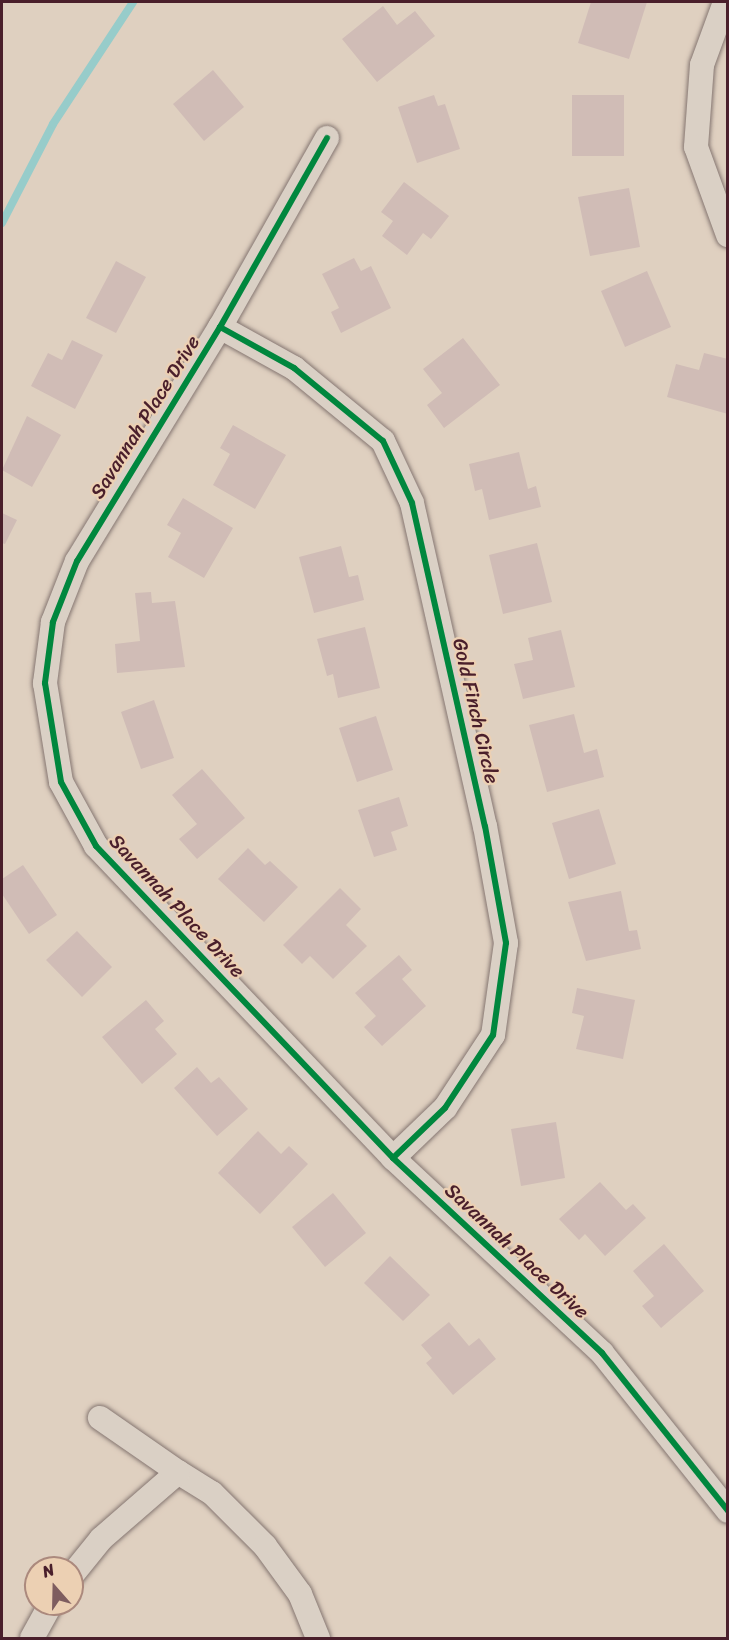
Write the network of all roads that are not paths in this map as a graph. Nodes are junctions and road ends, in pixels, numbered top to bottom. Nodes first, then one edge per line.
1 (725, 2) edge
2 (327, 138) dead end
3 (728, 236) edge
4 (220, 327) junction
5 (393, 1158) junction
6 (100, 1418) dead end
7 (178, 1472) junction
8 (728, 1511) edge
9 (84, 1560) edge
10 (44, 1616) edge
11 (32, 1638) edge
12 (318, 1638) edge

1 - 3 street
2 - 4 street, Savannah Place Drive
4 - 5 street, Gold Finch Circle
4 - 5 street, Savannah Place Drive
5 - 8 street, Savannah Place Drive
6 - 7 street
7 - 9 street
7 - 12 street
10 - 11 street

